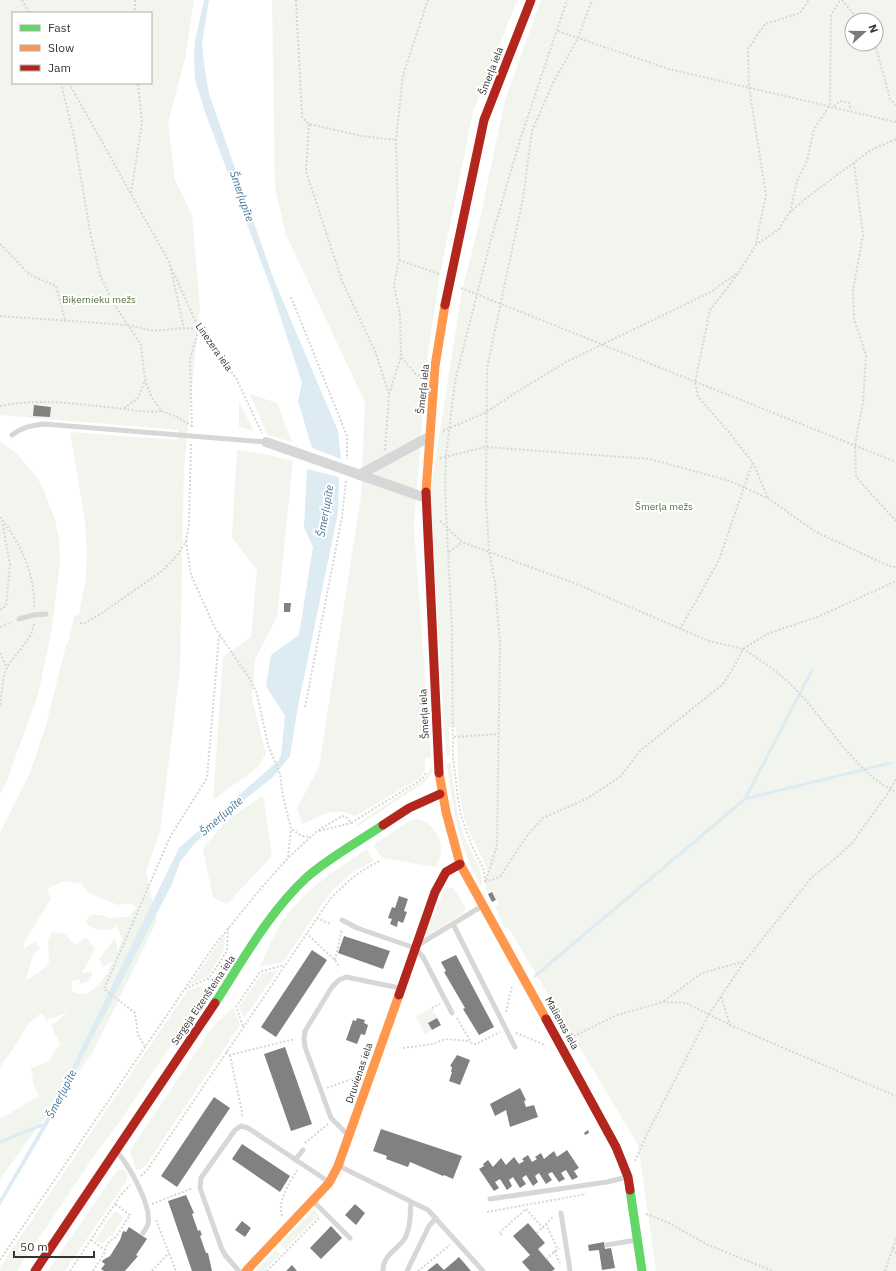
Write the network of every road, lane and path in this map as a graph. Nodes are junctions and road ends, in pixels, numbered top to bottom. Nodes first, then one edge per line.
1 (22, 0) edge
2 (135, 0) edge
3 (296, 0) edge
4 (428, 0) edge
5 (531, 0) edge
6 (567, 0) edge
7 (592, 0) edge
8 (810, 0) edge
9 (841, 0) edge
10 (28, 12) edge
11 (135, 12) edge
12 (851, 12) edge
13 (558, 31) junction
14 (578, 38) junction
15 (877, 52) edge
16 (61, 84) edge
17 (70, 84) edge
18 (138, 84) edge
19 (750, 86) junction
20 (830, 105) junction
21 (896, 105) edge
22 (834, 106) junction
23 (851, 110) junction
24 (896, 122) edge
25 (309, 124) junction
26 (896, 139) edge
27 (396, 140) junction
28 (854, 163) junction
29 (131, 193) junction
30 (789, 213) junction
31 (0, 244) edge
32 (756, 244) junction
33 (168, 260) junction
34 (399, 260) junction
35 (739, 272) junction
36 (449, 283) junction
37 (477, 294) junction
38 (291, 298) dead end
39 (499, 304) junction
40 (0, 316) edge
41 (65, 320) junction
42 (127, 325) junction
43 (184, 328) junction
44 (199, 328) junction
45 (601, 344) junction
46 (401, 357) junction
47 (145, 380) junction
48 (695, 382) junction
49 (434, 383) junction
50 (389, 394) junction
51 (0, 406) edge
52 (123, 409) junction
53 (162, 411) junction
54 (485, 414) junction
55 (450, 428) junction
56 (12, 435) dead end
57 (192, 436) junction
58 (429, 437) junction
59 (266, 442) junction
60 (855, 445) junction
61 (486, 447) junction
62 (446, 456) junction
63 (434, 460) dead end
64 (384, 461) junction
65 (896, 462) edge
66 (753, 463) junction
67 (347, 471) junction
68 (359, 475) junction
69 (745, 488) junction
70 (426, 498) junction
71 (769, 499) junction
72 (1, 518) edge
73 (896, 521) edge
74 (447, 528) junction
75 (186, 541) junction
76 (462, 542) junction
77 (489, 551) junction
78 (448, 552) junction
79 (896, 567) edge
80 (896, 581) edge
81 (35, 602) dead end
82 (0, 610) edge
83 (46, 614) dead end
84 (19, 619) joint
85 (80, 623) dead end
86 (0, 627) edge
87 (33, 628) dead end
88 (680, 629) junction
89 (219, 636) junction
90 (743, 649) junction
91 (0, 653) edge
92 (7, 668) junction
93 (0, 705) edge
94 (305, 707) dead end
95 (498, 734) junction
96 (454, 737) junction
97 (428, 771) dead end
98 (896, 779) edge
99 (890, 790) junction
100 (896, 792) edge
101 (440, 794) junction
102 (351, 823) junction
103 (291, 829) junction
104 (318, 831) junction
105 (311, 837) junction
106 (288, 858) junction
107 (380, 861) dead end
108 (460, 864) junction
109 (485, 882) junction
110 (483, 889) dead end
111 (483, 905) junction
112 (317, 918) junction
113 (342, 920) dead end
114 (330, 924) dead end
115 (453, 924) junction
116 (228, 928) junction
117 (343, 928) dead end
118 (306, 933) junction
119 (415, 948) junction
120 (334, 960) junction
121 (744, 962) junction
122 (285, 965) junction
123 (339, 967) dead end
124 (512, 982) dead end
125 (401, 988) junction
126 (184, 990) junction
127 (721, 997) junction
128 (663, 1002) junction
129 (452, 1013) joint
130 (709, 1014) junction
131 (730, 1024) junction
132 (243, 1026) junction
133 (506, 1026) junction
134 (295, 1039) dead end
135 (470, 1041) junction
136 (560, 1043) junction
137 (550, 1046) dead end
138 (145, 1047) junction
139 (515, 1047) dead end
140 (403, 1048) dead end
141 (226, 1052) junction
142 (230, 1055) junction
143 (371, 1072) junction
144 (321, 1090) junction
145 (896, 1096) edge
146 (329, 1123) dead end
147 (241, 1126) junction
148 (349, 1136) junction
149 (115, 1150) junction
150 (303, 1150) joint
151 (295, 1160) junction
152 (301, 1163) junction
153 (338, 1166) junction
154 (628, 1177) junction
155 (136, 1180) junction
156 (329, 1182) junction
157 (200, 1185) junction
158 (590, 1193) dead end
159 (149, 1198) dead end
160 (490, 1199) dead end
161 (313, 1202) junction
162 (410, 1202) junction
163 (114, 1204) junction
164 (151, 1204) junction
165 (525, 1205) junction
166 (526, 1209) junction
167 (153, 1210) dead end
168 (323, 1211) junction
169 (487, 1212) dead end
170 (561, 1213) joint
171 (635, 1215) junction
172 (154, 1216) dead end
173 (283, 1216) dead end
174 (436, 1218) junction
175 (546, 1224) junction
176 (543, 1228) junction
177 (144, 1233) dead end
178 (537, 1233) dead end
179 (502, 1235) dead end
180 (350, 1238) dead end
181 (896, 1239) edge
182 (91, 1240) junction
183 (455, 1240) junction
184 (638, 1240) junction
185 (607, 1245) dead end
186 (562, 1247) dead end
187 (893, 1247) junction
188 (558, 1248) junction
189 (105, 1250) junction
190 (554, 1251) junction
191 (169, 1253) junction
192 (896, 1254) edge
193 (546, 1259) dead end
194 (0, 1260) edge
195 (563, 1267) dead end
196 (35, 1271) edge
197 (70, 1271) edge
198 (93, 1271) edge
199 (152, 1271) edge
200 (176, 1271) edge
201 (239, 1271) edge
202 (246, 1271) edge
203 (267, 1271) edge
204 (383, 1271) edge
205 (407, 1271) edge
206 (418, 1271) edge
207 (483, 1271) edge
208 (570, 1271) edge
209 (642, 1271) edge
210 (773, 1271) edge
211 (885, 1271) edge

1 - 10 path
2 - 11 path
3 - 25 path
4 - 27 path
5 - 36 street, Šmerļa iela
6 - 13 path
7 - 14 path
8 - 19 path
9 - 12 path
9 - 20 path
13 - 14 path
13 - 37 path
14 - 19 path
14 - 39 path
15 - 21 path
16 - 42 path
17 - 29 path, Linezera iela
18 - 29 path
19 - 20 path
19 - 32 path
20 - 22 path
20 - 30 path
22 - 23 path
22 - 23 path
23 - 24 path
25 - 27 path
25 - 50 path
26 - 28 path
27 - 34 path
28 - 30 path
28 - 60 path
29 - 33 path, Linezera iela
30 - 32 path
31 - 41 path
32 - 35 path
33 - 43 path
33 - 44 path, Linezera iela
34 - 36 path
34 - 46 path
35 - 45 path
35 - 48 path
36 - 37 path
36 - 49 street, Šmerļa iela
37 - 39 path
37 - 55 path
38 - 67 path
39 - 45 path
39 - 54 path
40 - 41 path
41 - 42 path
42 - 43 path
42 - 47 path
43 - 44 path
44 - 53 path
44 - 59 path, Linezera iela
45 - 48 path
45 - 54 path
46 - 49 path
46 - 50 path
47 - 52 path
47 - 53 path
48 - 60 path
48 - 66 path
49 - 58 street, Šmerļa iela
50 - 64 path
51 - 52 path
52 - 53 path
54 - 55 path
54 - 61 path
55 - 58 path
55 - 62 path
56 - 57 lane
57 - 59 lane
57 - 75 path
58 - 64 street
58 - 70 street, Šmerļa iela
59 - 67 street
60 - 65 path
60 - 73 path
61 - 62 path
61 - 69 path
61 - 77 path
62 - 63 path
62 - 74 path
64 - 68 street
66 - 69 path
66 - 71 path
67 - 68 street
67 - 94 path
68 - 70 street
69 - 71 path
69 - 88 path
70 - 101 street, Šmerļa iela
71 - 79 path
72 - 81 path
72 - 82 path
74 - 76 path
74 - 78 path
75 - 85 path
75 - 89 path
76 - 77 path
76 - 78 path
77 - 88 path
77 - 95 path
78 - 96 path
80 - 90 path
83 - 84 lane
84 - 86 path
87 - 92 path
88 - 90 path
89 - 103 path
89 - 138 path
90 - 99 path
90 - 109 path
91 - 92 path
92 - 93 path
95 - 96 path
95 - 109 path
96 - 109 path
97 - 102 path
98 - 99 path
99 - 100 path
99 - 121 path
101 - 108 street, Malienas iela
101 - 149 street, Sergeja Eizenšteina iela
102 - 104 path
102 - 104 path
103 - 105 path
103 - 106 path
104 - 105 path
105 - 106 path
106 - 116 path
107 - 112 path
108 - 111 street, Malienas iela
108 - 119 street, Druvienas iela
109 - 110 path
111 - 115 lane
111 - 136 street, Malienas iela
112 - 114 path
112 - 118 path
113 - 119 lane
115 - 119 lane
115 - 133 lane
116 - 126 path
116 - 126 path
117 - 120 path
118 - 120 path
118 - 122 path
119 - 125 street, Druvienas iela
119 - 129 lane
120 - 123 path
121 - 127 path
121 - 128 path
122 - 132 path
122 - 132 path
124 - 133 path
125 - 143 street, Druvienas iela
125 - 144 lane
126 - 138 path
127 - 130 path
127 - 131 path
128 - 130 path
128 - 136 path
129 - 135 path
130 - 131 path
130 - 154 path
131 - 145 path
132 - 141 path
133 - 135 path
133 - 137 path
133 - 139 lane
134 - 142 path
135 - 140 path
136 - 154 street, Malienas iela
138 - 194 path
141 - 142 path
141 - 155 path
142 - 147 path
143 - 144 path
143 - 148 street, Druvienas iela
144 - 148 lane
146 - 150 path
147 - 151 lane
147 - 157 lane
148 - 153 street, Druvienas iela
149 - 155 lane
149 - 196 street, Sergeja Eizenšteina iela
150 - 151 lane
151 - 152 lane
152 - 156 lane
152 - 173 path
153 - 156 street, Druvienas iela
153 - 162 lane
154 - 160 lane
154 - 171 street, Malienas iela
155 - 163 path
155 - 177 lane
156 - 161 street, Druvienas iela
157 - 164 path
157 - 201 lane
158 - 165 path
159 - 164 path
161 - 168 lane
161 - 202 street, Druvienas iela
162 - 174 lane
162 - 204 lane
163 - 182 path
163 - 189 path
164 - 167 path
165 - 166 path
165 - 169 path
166 - 176 path
166 - 179 path
168 - 180 lane
168 - 203 path
170 - 175 path
170 - 208 lane
171 - 184 street, Malienas iela
171 - 210 path
172 - 191 path
174 - 183 lane
174 - 205 lane
175 - 176 path
175 - 188 path
176 - 178 path
181 - 187 path
182 - 189 path
182 - 197 path
183 - 206 path
183 - 207 lane
184 - 185 lane
184 - 209 street, Malienas iela
186 - 188 path
187 - 192 path
187 - 211 path
188 - 190 path
189 - 198 path
190 - 193 path
190 - 195 path
191 - 199 path
191 - 200 path

